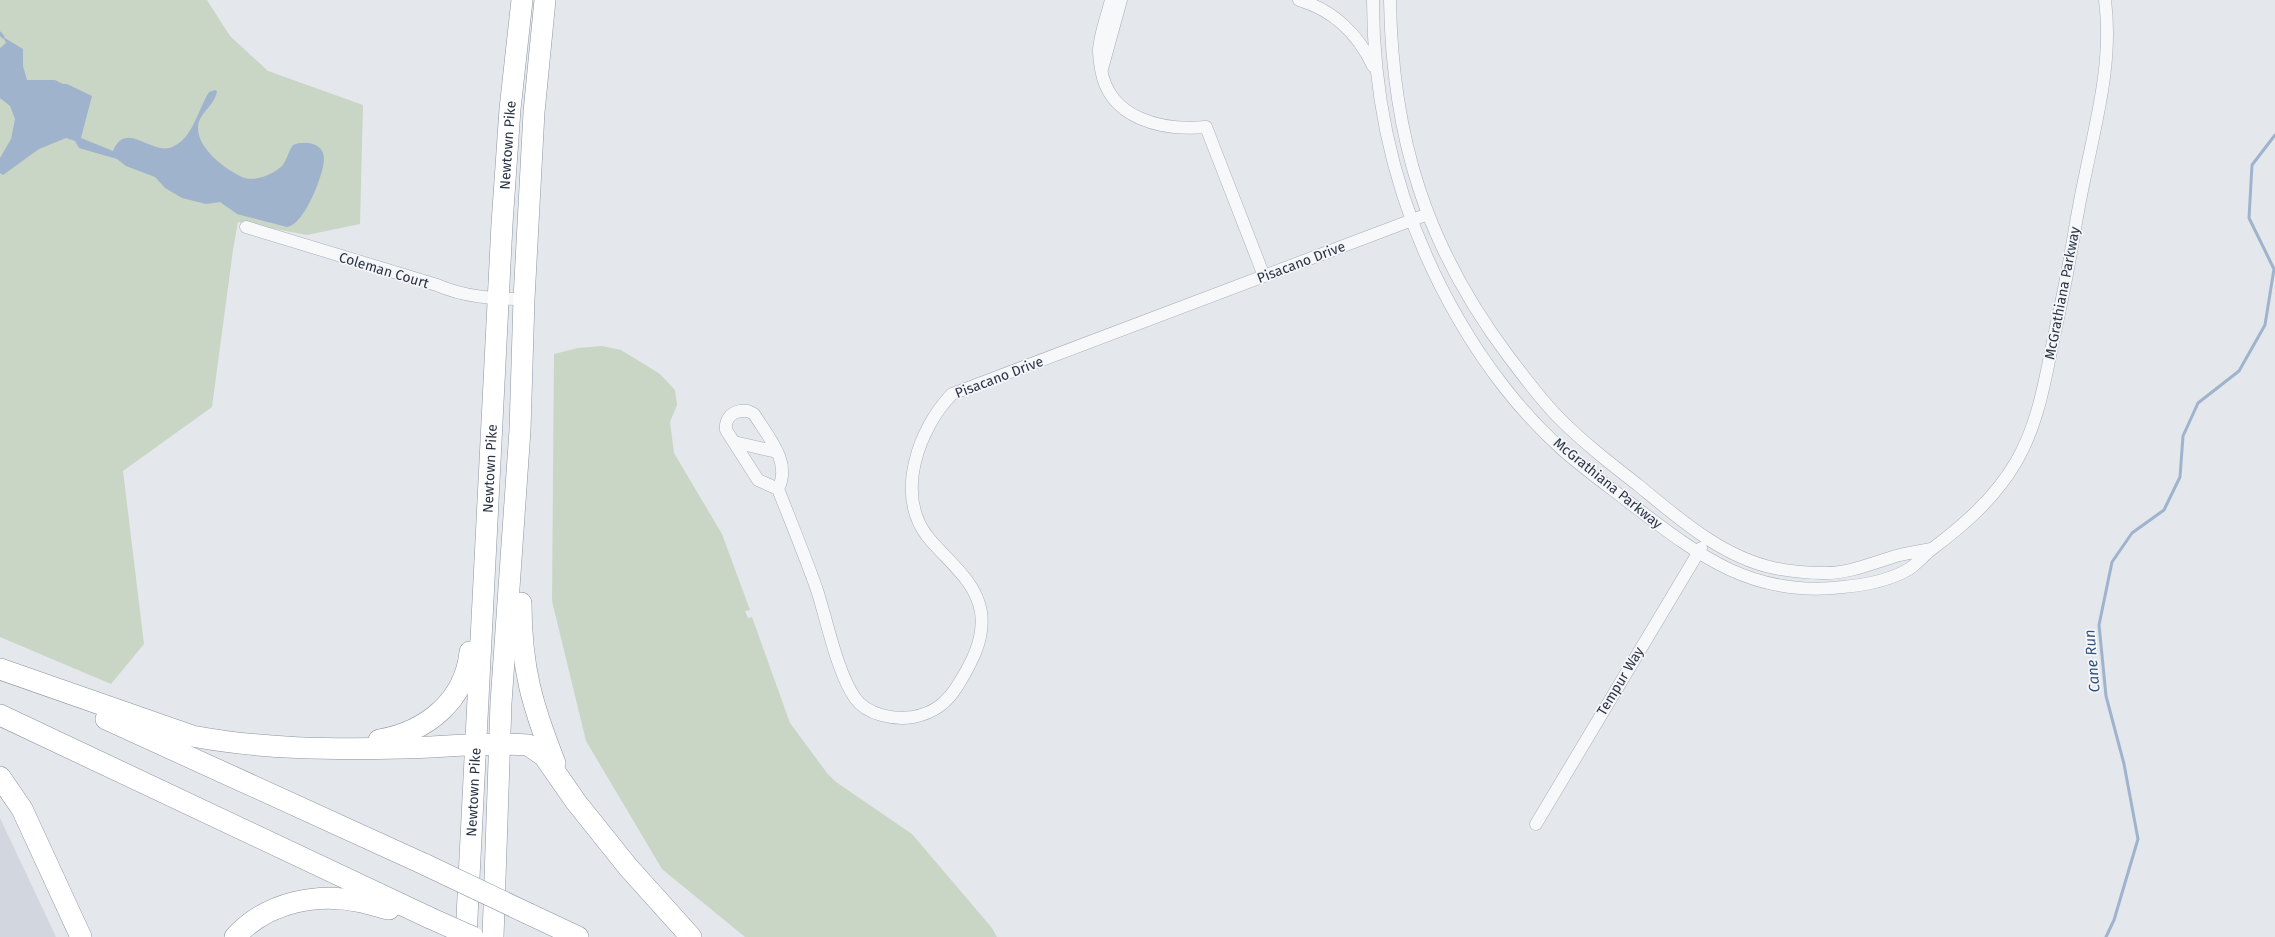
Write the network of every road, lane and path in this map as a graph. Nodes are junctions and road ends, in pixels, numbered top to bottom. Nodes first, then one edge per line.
1 (522, 0) edge
2 (545, 0) edge
3 (1111, 0) edge
4 (1120, 0) edge
5 (1299, 0) edge
6 (1373, 0) edge
7 (1390, 0) edge
8 (2105, 0) edge
9 (1102, 70) junction
10 (1376, 78) junction
11 (1428, 214) junction
12 (1412, 220) junction
13 (246, 227) dead end
14 (1264, 276) junction
15 (498, 299) junction
16 (524, 299) junction
17 (1510, 359) junction
18 (1494, 372) junction
19 (520, 430) junction
20 (734, 442) junction
21 (777, 452) junction
22 (778, 489) junction
23 (487, 509) junction
24 (1707, 538) junction
25 (1933, 549) junction
26 (1698, 553) junction
27 (0, 670) edge
28 (0, 715) edge
29 (499, 745) junction
30 (476, 746) junction
31 (331, 747) junction
32 (0, 777) edge
33 (560, 777) junction
34 (1536, 824) dead end
35 (430, 918) junction
36 (81, 937) edge
37 (236, 937) edge
38 (466, 937) edge
39 (473, 937) edge
40 (493, 937) edge
41 (578, 937) edge
42 (691, 937) edge

1 - 15 highway, Newtown Pike
2 - 16 highway, Newtown Pike
3 - 9 street
4 - 9 street
5 - 10 street
6 - 10 street, McGrathiana Parkway
7 - 11 street, McGrathiana Parkway
8 - 25 street, McGrathiana Parkway
9 - 14 street
10 - 12 street, McGrathiana Parkway
11 - 12 street, Pisacano Drive
11 - 17 street, McGrathiana Parkway
12 - 14 street, Pisacano Drive
12 - 18 street, McGrathiana Parkway
13 - 15 street, Coleman Court
14 - 22 street, Pisacano Drive
15 - 16 street, Coleman Court
15 - 23 highway, Newtown Pike
16 - 19 highway, Newtown Pike
17 - 18 street
17 - 24 street, McGrathiana Parkway
18 - 26 street, McGrathiana Parkway
19 - 29 highway, Newtown Pike
19 - 33 highway
20 - 21 street
20 - 21 street
20 - 22 street
21 - 22 street
23 - 30 highway, Newtown Pike
23 - 31 highway
24 - 25 street, McGrathiana Parkway
24 - 26 street, Tempur Way
25 - 26 street, McGrathiana Parkway
26 - 34 street, Tempur Way
27 - 31 highway
27 - 41 highway, bridge
28 - 35 highway
29 - 30 highway
29 - 33 highway
29 - 40 highway, Newtown Pike
30 - 31 highway
30 - 38 highway, Newtown Pike
32 - 36 highway
33 - 42 highway
35 - 37 highway
35 - 39 highway, bridge

